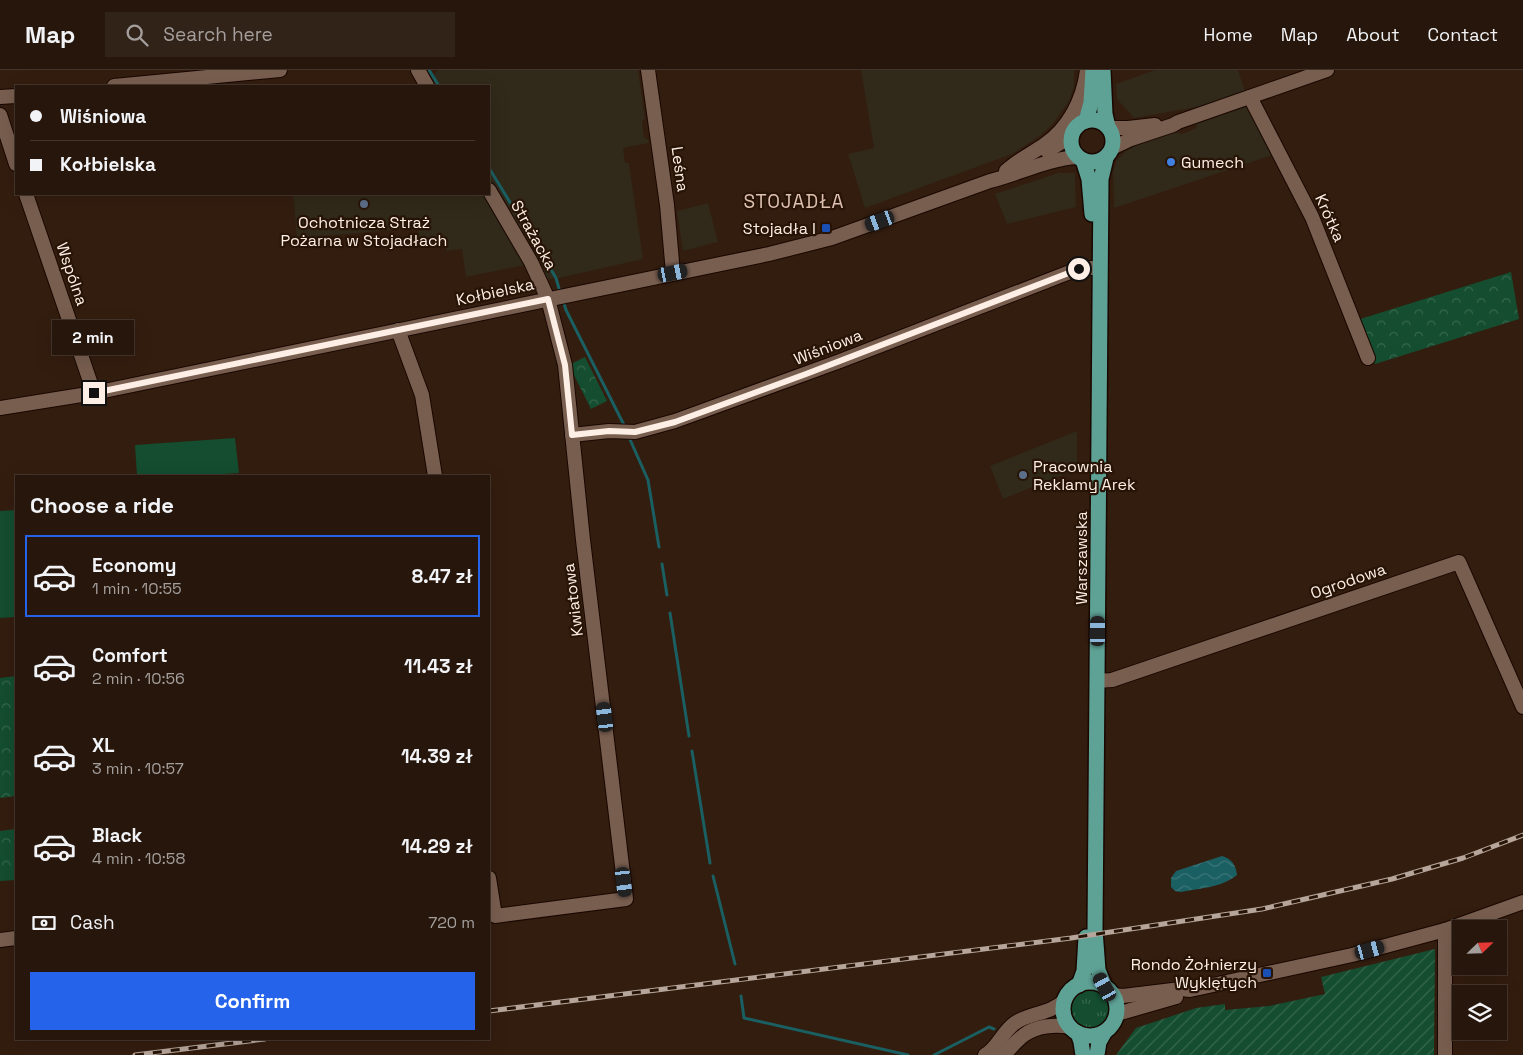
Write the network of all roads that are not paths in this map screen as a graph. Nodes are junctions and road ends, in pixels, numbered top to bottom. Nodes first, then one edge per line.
1 (280, 70) edge
2 (418, 70) edge
3 (648, 70) edge
4 (1087, 70) edge
5 (1093, 70) edge
6 (1103, 70) edge
7 (1327, 70) edge
8 (124, 85) edge
9 (426, 85) edge
10 (15, 96) edge
11 (0, 97) edge
12 (1250, 97) junction
13 (0, 115) edge
14 (1086, 121) junction
15 (1178, 122) junction
16 (1108, 127) junction
17 (3, 132) edge
18 (1072, 136) junction
19 (1109, 153) junction
20 (1080, 158) junction
21 (15, 162) edge
22 (1006, 171) junction
23 (990, 181) junction
24 (490, 192) edge
25 (26, 195) edge
26 (1092, 268) junction
27 (673, 273) junction
28 (556, 297) junction
29 (398, 330) junction
30 (1368, 358) dead end
31 (94, 393) junction
32 (0, 408) edge
33 (572, 435) junction
34 (435, 475) edge
35 (1098, 681) junction
36 (1523, 707) edge
37 (490, 891) edge
38 (1523, 902) edge
39 (1445, 930) junction
40 (15, 938) edge
41 (0, 940) edge
42 (1079, 985) junction
43 (1190, 990) junction
44 (1109, 991) junction
45 (1065, 1000) junction
46 (1117, 1014) junction
47 (1074, 1030) junction
48 (1104, 1033) junction
49 (985, 1055) edge
50 (1003, 1055) edge
51 (1083, 1055) edge
52 (1097, 1055) edge
53 (1445, 1055) edge

1 - 8 street
2 - 9 street
3 - 27 street, Leśna
4 - 22 street
5 - 14 main road
6 - 16 main road
7 - 12 street
10 - 11 street
12 - 15 street
12 - 30 street, Krótka
13 - 17 street
14 - 16 main road
14 - 18 main road
15 - 16 street
15 - 19 street
16 - 19 main road
17 - 21 street
18 - 20 main road
18 - 22 street, Kołbielska
19 - 20 main road
19 - 35 main road, Warszawska
20 - 23 street, Kołbielska
20 - 26 main road, Warszawska
22 - 23 street, Kołbielska
23 - 27 street, Kołbielska
24 - 28 street, Strażacka
25 - 31 street, Wspólna
26 - 33 street, Wiśniowa
26 - 42 main road, Warszawska
27 - 28 street, Kołbielska
28 - 29 street, Kołbielska
28 - 33 street, Kwiatowa
29 - 31 street, Kołbielska
29 - 34 street
31 - 32 street, Kołbielska
33 - 37 street, Kwiatowa
35 - 36 street, Ogrodowa
35 - 44 main road, Warszawska
38 - 39 street
39 - 43 street
39 - 53 street
40 - 41 street
42 - 44 main road
42 - 45 main road
43 - 44 street
43 - 46 street
44 - 46 main road
45 - 47 main road
45 - 49 street
46 - 48 main road
47 - 48 main road
47 - 50 street
47 - 51 main road
48 - 52 main road

